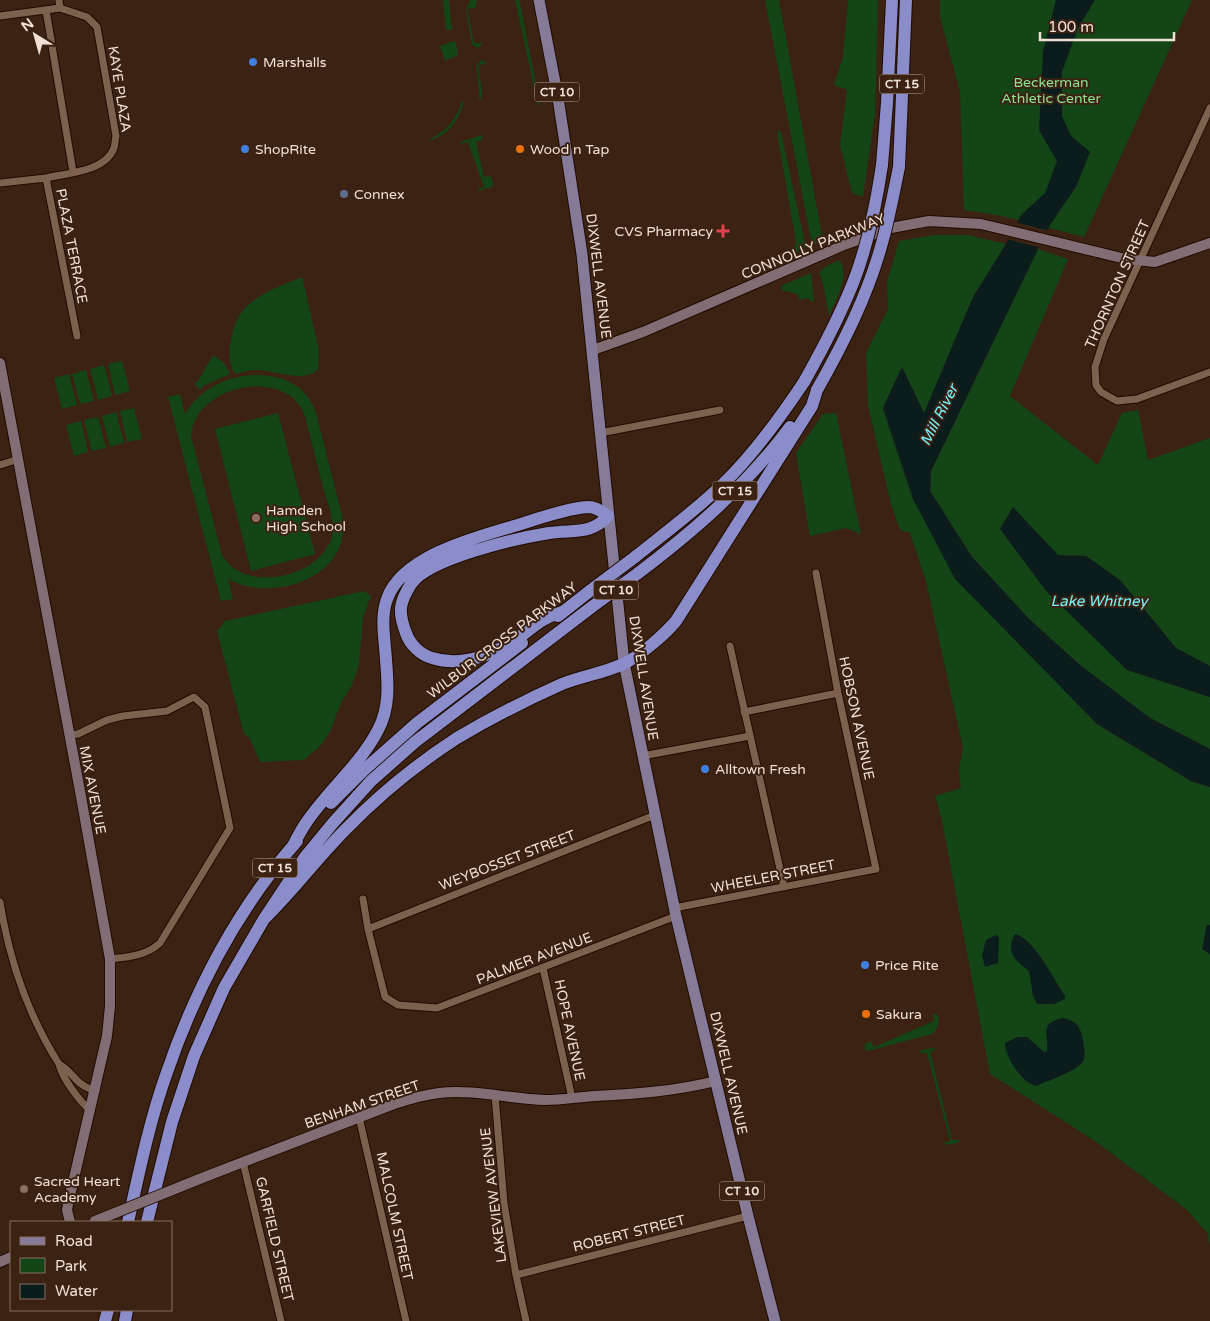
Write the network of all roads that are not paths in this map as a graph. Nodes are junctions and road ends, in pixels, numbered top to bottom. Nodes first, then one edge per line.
1 (59, 0) edge
2 (539, 0) edge
3 (892, 0) edge
4 (906, 0) edge
5 (60, 8) junction
6 (46, 10) junction
7 (0, 16) edge
8 (1210, 108) edge
9 (72, 172) junction
10 (46, 178) junction
11 (0, 183) edge
12 (1210, 243) edge
13 (1139, 262) junction
14 (77, 336) dead end
15 (593, 350) junction
16 (0, 363) edge
17 (1210, 372) edge
18 (817, 390) junction
19 (720, 410) dead end
20 (600, 433) junction
21 (18, 459) junction
22 (0, 464) edge
23 (608, 516) junction
24 (816, 573) dead end
25 (564, 611) junction
26 (730, 646) dead end
27 (624, 663) junction
28 (838, 693) junction
29 (744, 712) junction
30 (69, 735) junction
31 (750, 736) junction
32 (642, 756) junction
33 (656, 815) junction
34 (293, 846) junction
35 (876, 869) joint
36 (784, 887) junction
37 (364, 899) dead end
38 (0, 902) edge
39 (675, 912) junction
40 (264, 919) junction
41 (368, 929) junction
42 (110, 959) junction
43 (543, 968) junction
44 (59, 1064) junction
45 (716, 1081) junction
46 (96, 1091) junction
47 (495, 1095) junction
48 (572, 1098) junction
49 (91, 1111) junction
50 (359, 1117) junction
51 (244, 1162) junction
52 (748, 1216) junction
53 (70, 1221) edge
54 (96, 1221) edge
55 (128, 1221) edge
56 (147, 1221) edge
57 (516, 1275) junction
58 (281, 1321) edge
59 (406, 1321) edge
60 (526, 1321) edge
61 (775, 1321) edge

1 - 5 street
2 - 15 main road, DIXWELL AVENUE / CT 10
3 - 25 highway, WILBUR CROSS PARKWAY / CT 15, bridge
4 - 18 highway, WILBUR CROSS PARKWAY / CT 15, bridge
5 - 6 street
5 - 9 street, KAYE PLAZA
6 - 7 street
6 - 9 street
8 - 13 street, THORNTON STREET
9 - 10 street, KAYE PLAZA
10 - 11 street, PLAZA TERRACE
10 - 14 street, PLAZA TERRACE
12 - 13 main road, CONNOLLY PARKWAY
13 - 15 main road, CONNOLLY PARKWAY
13 - 17 street, THORNTON STREET
15 - 20 main road, DIXWELL AVENUE / CT 10
16 - 21 main road, MIX AVENUE
18 - 27 highway
18 - 40 highway, WILBUR CROSS PARKWAY / CT 15, bridge
19 - 20 street
20 - 23 main road, DIXWELL AVENUE / CT 10
21 - 22 street
21 - 30 main road, MIX AVENUE
23 - 25 highway
23 - 27 main road, DIXWELL AVENUE / CT 10
23 - 34 highway
24 - 28 street, HOBSON AVENUE
25 - 34 highway, WILBUR CROSS PARKWAY / CT 15
26 - 29 street
27 - 32 main road, DIXWELL AVENUE / CT 10
27 - 40 highway
28 - 29 street
28 - 35 street, HOBSON AVENUE
29 - 31 street
30 - 42 main road, MIX AVENUE
30 - 42 street
31 - 32 street
31 - 36 street
32 - 33 main road, DIXWELL AVENUE / CT 10
33 - 39 main road, DIXWELL AVENUE / CT 10
33 - 41 street, WEYBOSSET STREET
34 - 55 highway, WILBUR CROSS PARKWAY / CT 15
35 - 36 street, WHEELER STREET
36 - 39 street, WHEELER STREET
37 - 41 street
38 - 44 street
39 - 43 street, PALMER AVENUE
39 - 45 main road, DIXWELL AVENUE / CT 10
40 - 56 highway, WILBUR CROSS PARKWAY / CT 15
41 - 43 street, PALMER AVENUE
42 - 46 main road, MIX AVENUE
43 - 48 street, HOPE AVENUE
44 - 46 street
44 - 49 street
45 - 48 main road, BENHAM STREET
45 - 52 main road, DIXWELL AVENUE / CT 10
46 - 49 main road, MIX AVENUE
47 - 48 main road, BENHAM STREET
47 - 50 main road, BENHAM STREET
47 - 57 street, LAKEVIEW AVENUE
49 - 53 main road, MIX AVENUE
50 - 51 main road, BENHAM STREET
50 - 59 street, MALCOLM STREET
51 - 54 main road, BENHAM STREET, bridge
51 - 58 street, GARFIELD STREET
52 - 57 street, ROBERT STREET
52 - 61 main road, DIXWELL AVENUE / CT 10
57 - 60 street, LAKEVIEW AVENUE

